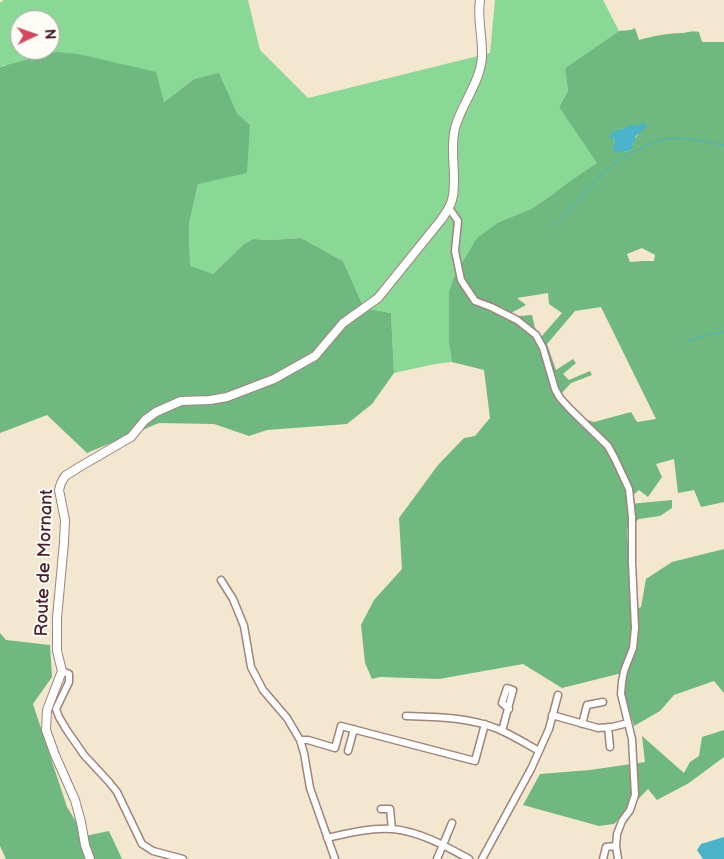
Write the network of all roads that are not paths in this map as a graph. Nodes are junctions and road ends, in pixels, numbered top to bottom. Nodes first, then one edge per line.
1 (480, 0) edge
2 (449, 208) junction
3 (221, 580) dead end
4 (62, 672) junction
5 (558, 695) dead end
6 (603, 702) dead end
7 (509, 709) dead end
8 (552, 715) junction
9 (406, 716) dead end
10 (628, 723) junction
11 (486, 724) junction
12 (582, 724) junction
13 (608, 727) junction
14 (354, 729) junction
15 (502, 731) junction
16 (300, 740) junction
17 (610, 747) dead end
18 (348, 751) dead end
19 (538, 752) junction
20 (381, 810) dead end
21 (452, 823) dead end
22 (392, 829) junction
23 (327, 838) junction
24 (444, 845) junction
25 (616, 846) junction
26 (90, 859) edge
27 (183, 859) edge
28 (334, 859) edge
29 (437, 859) edge
30 (469, 859) edge
31 (482, 859) edge
32 (603, 859) edge
33 (618, 859) edge

1 - 2 main road, Route de Mornant
2 - 4 main road, Route de Mornant
2 - 10 street
3 - 16 street
4 - 26 main road
4 - 27 street
5 - 8 street
6 - 12 street
7 - 15 street
8 - 12 street
8 - 19 street
9 - 11 street
10 - 13 street
10 - 25 street
11 - 14 street
11 - 15 street
12 - 13 street
13 - 17 street
14 - 16 street
14 - 18 street
15 - 19 street
16 - 23 street
19 - 31 street
20 - 22 street
21 - 24 street
22 - 23 street
22 - 24 street
23 - 28 street
24 - 29 street
24 - 30 street
25 - 32 street
25 - 33 street

